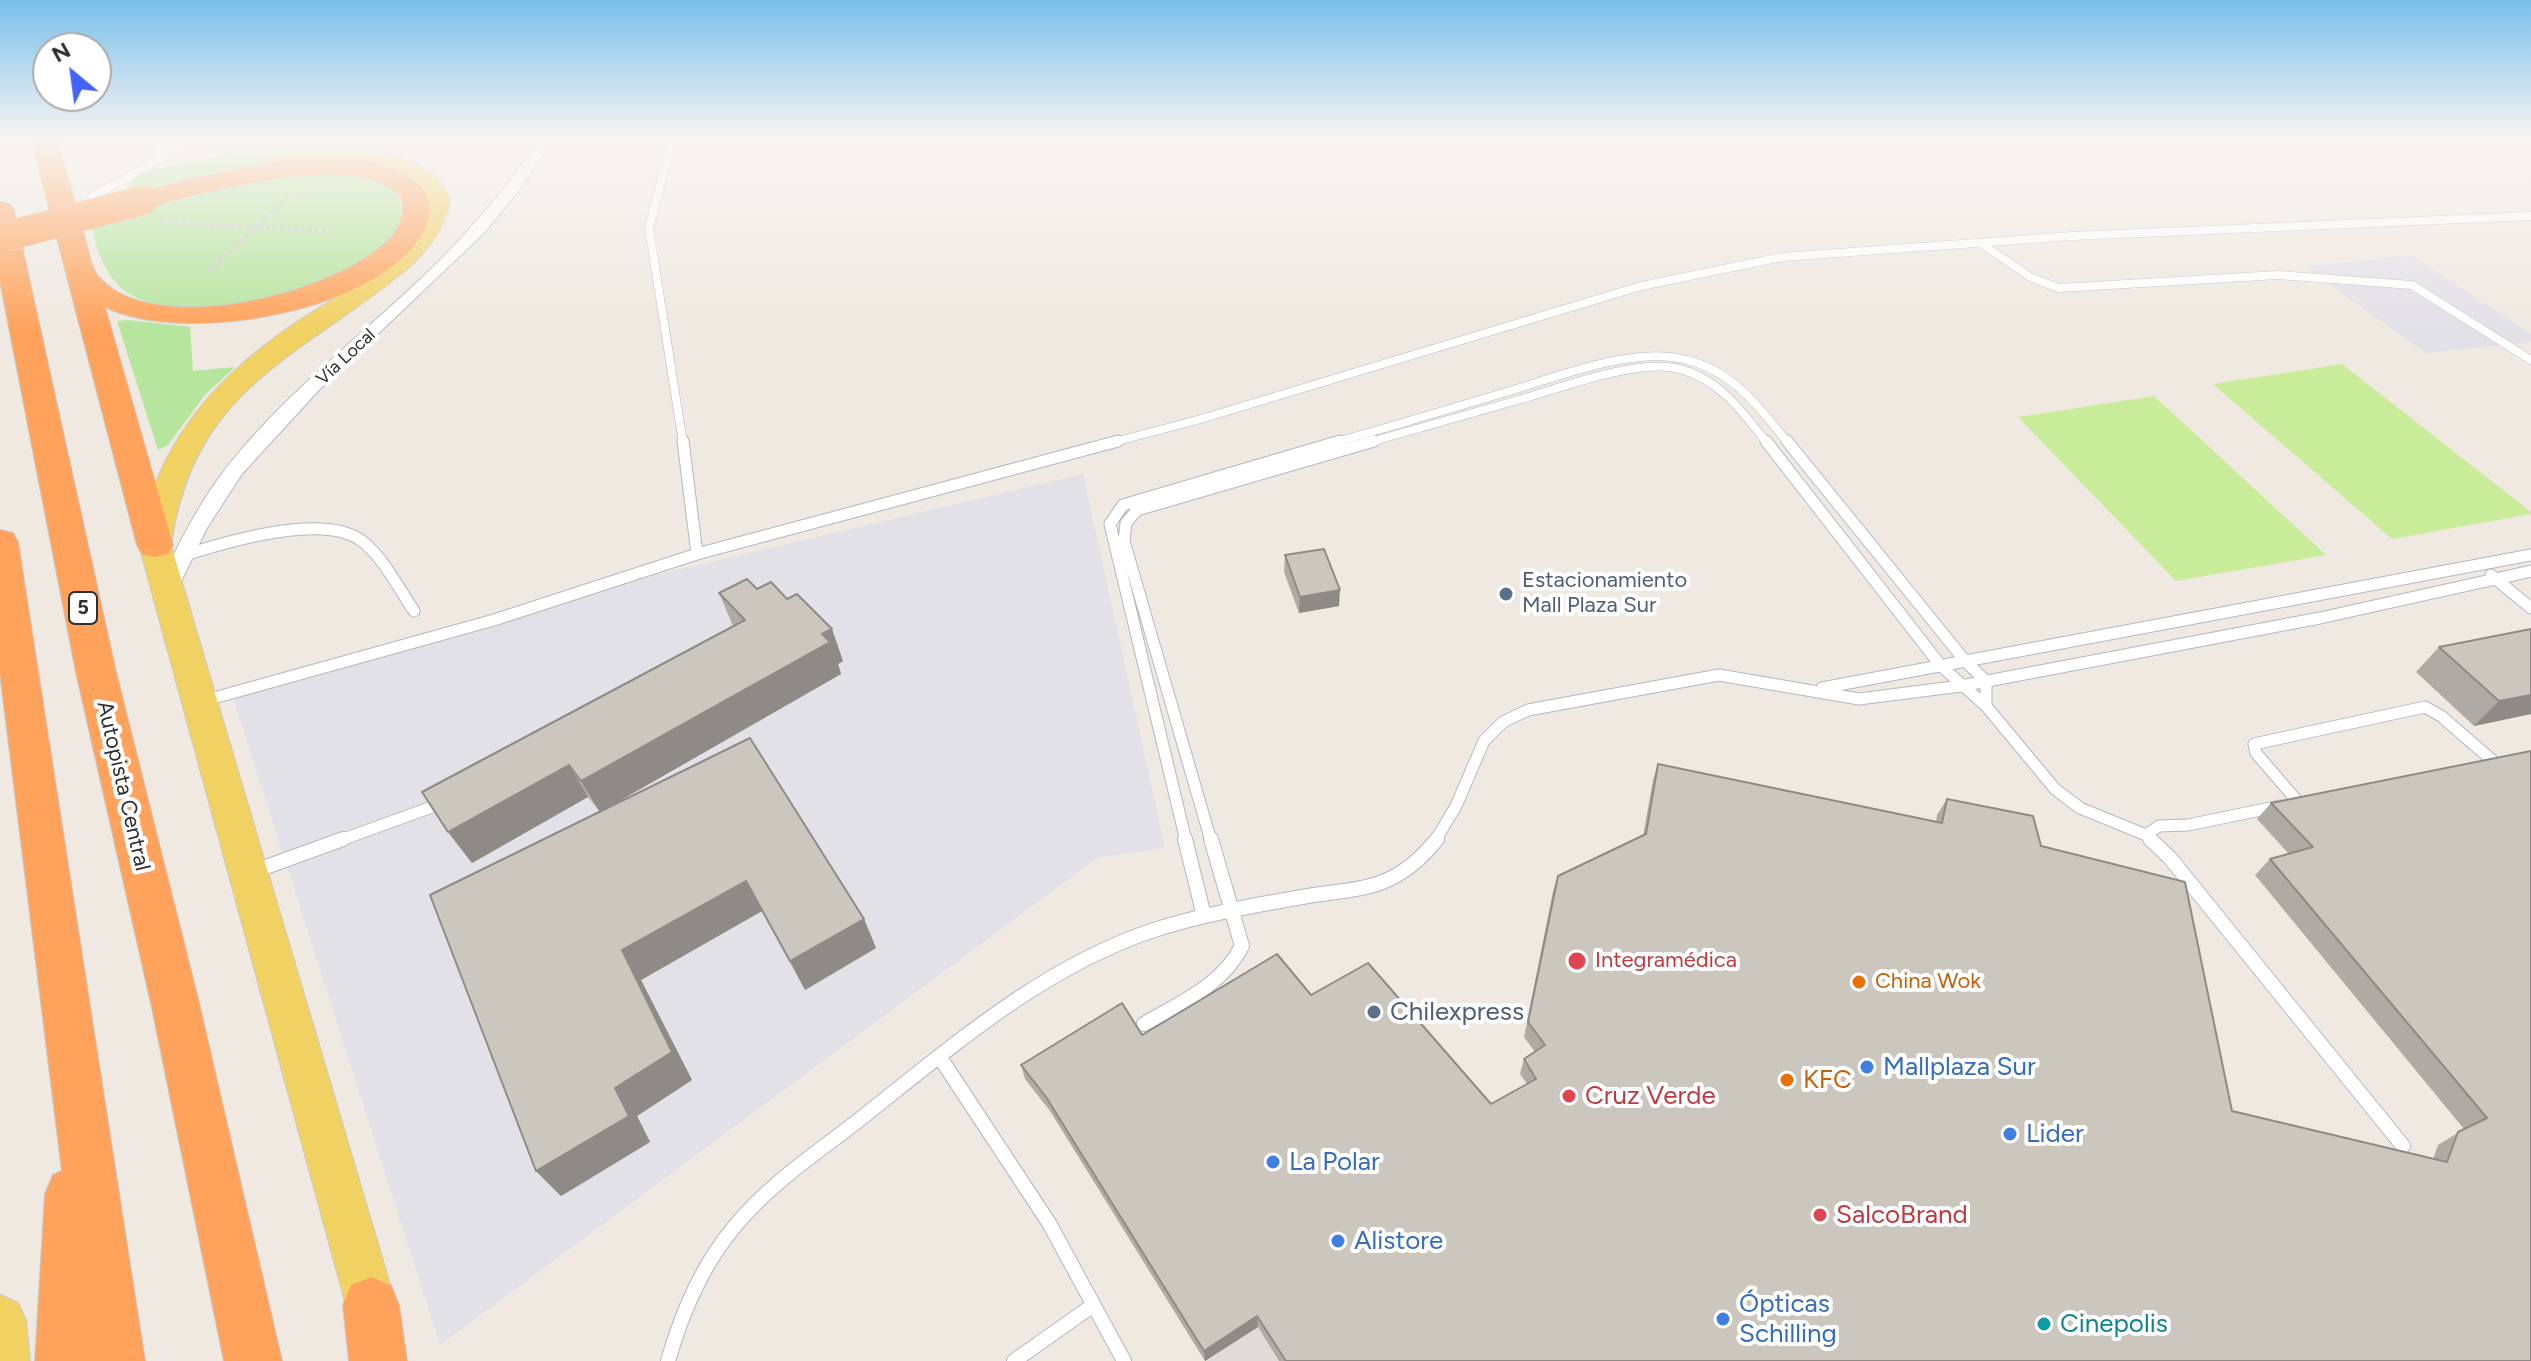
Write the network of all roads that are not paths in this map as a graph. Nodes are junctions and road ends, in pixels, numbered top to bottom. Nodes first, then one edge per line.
1 (62, 203) edge
2 (154, 203) edge
3 (155, 203) edge
4 (416, 203) edge
5 (437, 203) edge
6 (502, 203) edge
7 (656, 203) edge
8 (147, 205) junction
9 (0, 210) edge
10 (2531, 216) edge
11 (0, 238) edge
12 (1980, 243) junction
13 (82, 276) junction
14 (2531, 360) edge
15 (0, 542) edge
16 (697, 554) junction
17 (2531, 555) edge
18 (168, 564) junction
19 (2479, 565) junction
20 (2531, 571) edge
21 (2495, 578) junction
22 (2531, 608) edge
23 (414, 611) dead end
24 (1966, 662) junction
25 (1941, 666) junction
26 (1986, 681) junction
27 (1961, 686) junction
28 (1797, 688) junction
29 (199, 702) junction
30 (1986, 706) junction
31 (2478, 764) edge
32 (2313, 799) edge
33 (449, 800) edge
34 (2298, 802) junction
35 (2146, 835) junction
36 (248, 874) junction
37 (1231, 911) junction
38 (1204, 916) junction
39 (1144, 1024) dead end
40 (939, 1056) junction
41 (75, 1094) junction
42 (2403, 1146) dead end
43 (371, 1305) joint
44 (1092, 1306) junction
45 (0, 1321) edge
46 (4, 1361) edge
47 (64, 1361) edge
48 (116, 1361) edge
49 (253, 1361) edge
50 (378, 1361) edge
51 (668, 1361) edge
52 (1014, 1361) edge
53 (1124, 1361) edge

1 - 13 highway
2 - 8 main road
3 - 8 highway
4 - 13 highway
5 - 18 main road
6 - 18 street, Vía Local
7 - 16 lane
8 - 11 highway, bridge
9 - 49 highway, Autopista Central / 5
10 - 12 lane
12 - 14 lane
12 - 16 lane
13 - 18 highway
15 - 41 highway
16 - 29 lane
17 - 19 lane
18 - 23 lane
18 - 29 main road
19 - 21 lane
19 - 24 lane
20 - 21 lane
21 - 22 lane
21 - 26 lane
24 - 25 lane
24 - 26 lane
24 - 38 lane
25 - 27 lane
25 - 28 lane
25 - 37 lane
26 - 27 lane
26 - 30 lane
27 - 28 lane
27 - 30 lane
28 - 37 lane
29 - 36 main road
30 - 35 lane
31 - 34 lane
32 - 34 lane
33 - 36 lane
34 - 35 lane
35 - 42 lane
36 - 43 main road
37 - 38 lane
37 - 39 lane
38 - 40 lane
40 - 44 lane
40 - 51 lane
41 - 47 highway
41 - 48 highway
43 - 50 highway
44 - 52 lane
44 - 53 lane
45 - 46 main road

